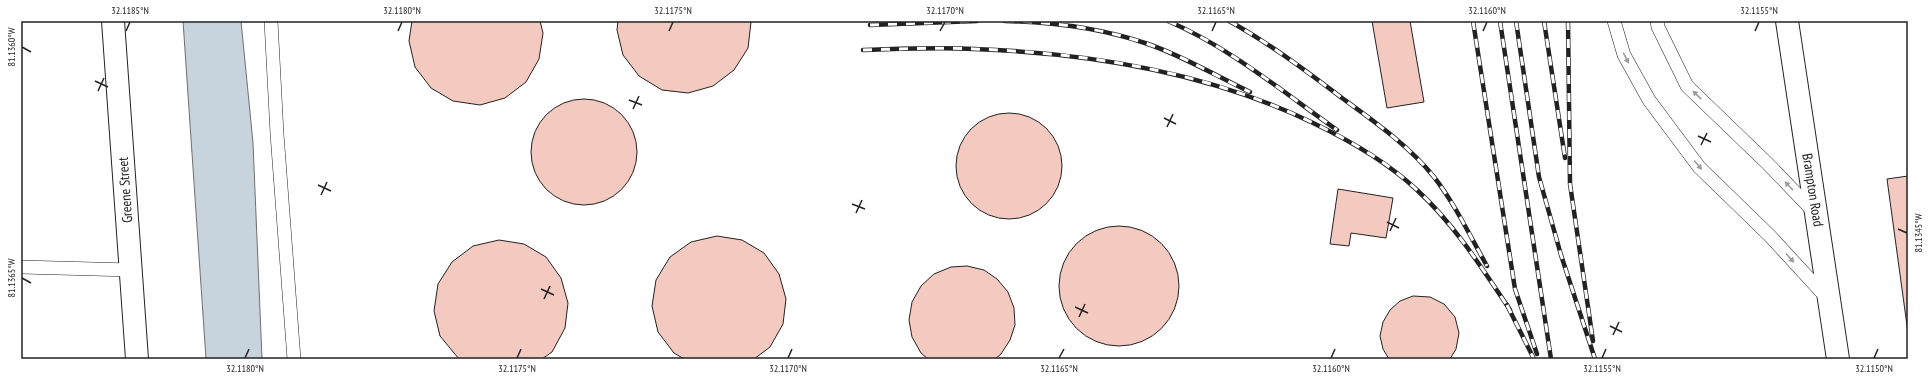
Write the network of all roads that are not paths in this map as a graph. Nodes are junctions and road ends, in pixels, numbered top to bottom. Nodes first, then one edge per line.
1 (113, 21) edge
2 (271, 21) edge
3 (1614, 21) edge
4 (1657, 21) edge
5 (1787, 21) edge
6 (1816, 215) junction
7 (21, 267) edge
8 (130, 270) junction
9 (1829, 300) junction
10 (137, 359) edge
11 (294, 359) edge
12 (1838, 359) edge

1 - 8 street, Greene Street
2 - 11 lane
3 -> 9 lane
6 -> 4 lane
5 - 6 street, Brampton Road
6 - 9 street, Brampton Road
7 - 8 lane
8 - 10 street, Greene Street
9 - 12 street, Brampton Road

